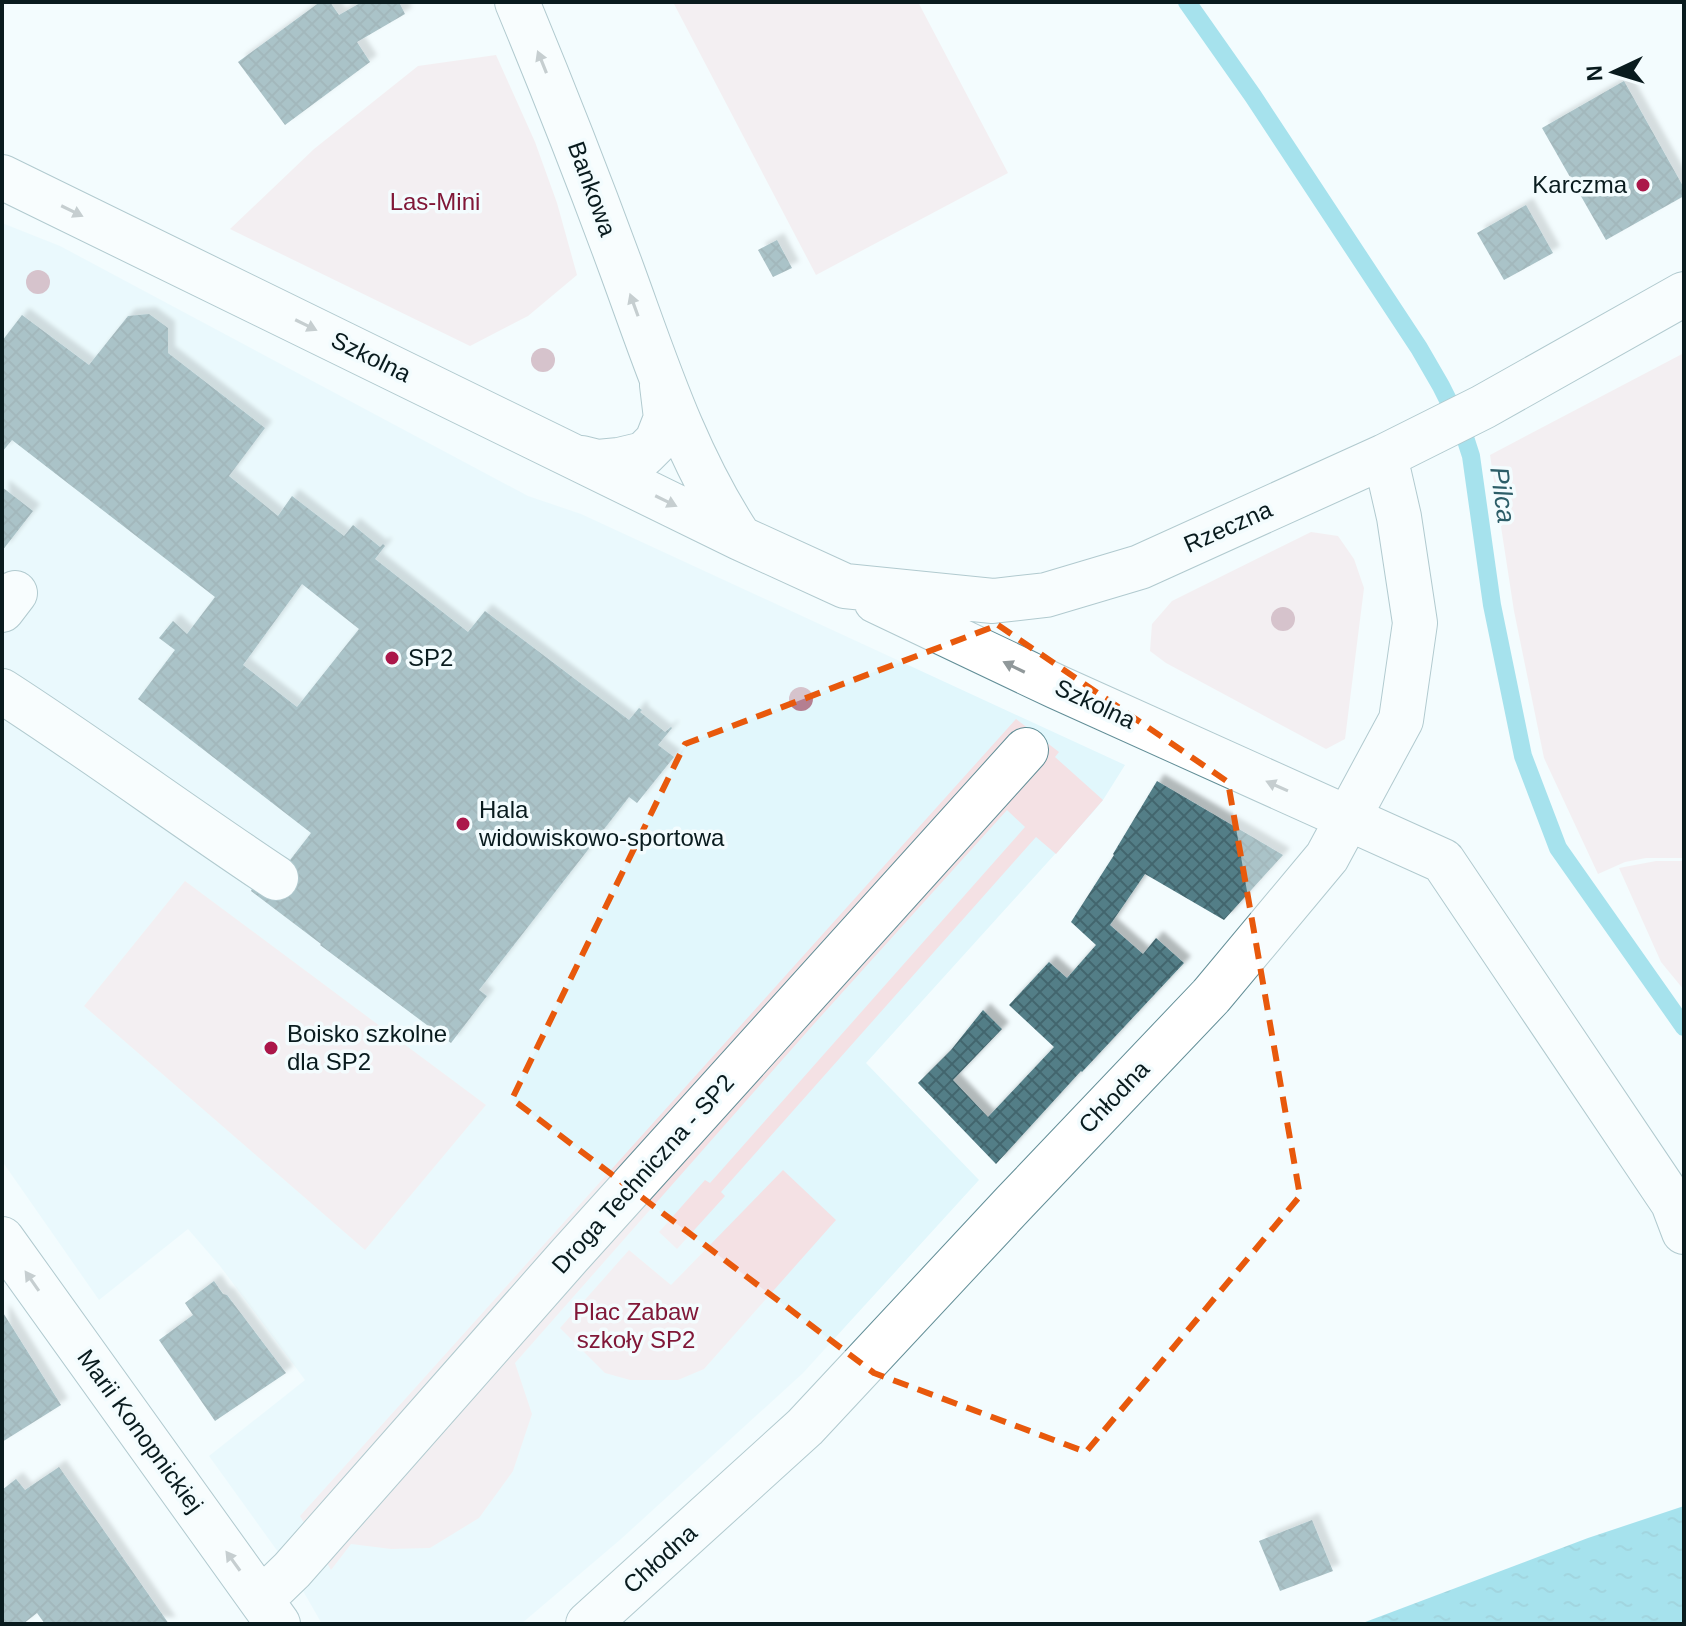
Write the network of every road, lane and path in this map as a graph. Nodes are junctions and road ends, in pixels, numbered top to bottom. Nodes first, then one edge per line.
1 (517, 2) edge
2 (2, 177) edge
3 (1684, 294) edge
4 (661, 379) junction
5 (570, 455) junction
6 (1385, 456) junction
7 (740, 538) junction
8 (845, 586) junction
9 (2, 691) edge
10 (1026, 750) dead end
11 (1348, 818) junction
12 (276, 878) dead end
13 (1684, 1232) edge
14 (2, 1239) edge
15 (269, 1612) edge
16 (588, 1624) edge

4 -> 1 street, Bankowa
2 -> 5 street, Szkolna
3 - 6 street, Rzeczna
4 - 5 street, Bankowa
4 - 7 street, Bankowa
5 -> 7 street, Szkolna
6 - 8 street, Rzeczna
6 - 11 street, Chłodna
7 - 8 street, Rzeczna
11 -> 8 street, Szkolna
9 - 12 street
10 - 15 street, Droga Techniczna - SP2
11 - 13 street, Szkolna
11 - 16 street, Chłodna
15 -> 14 street, Marii Konopnickiej

